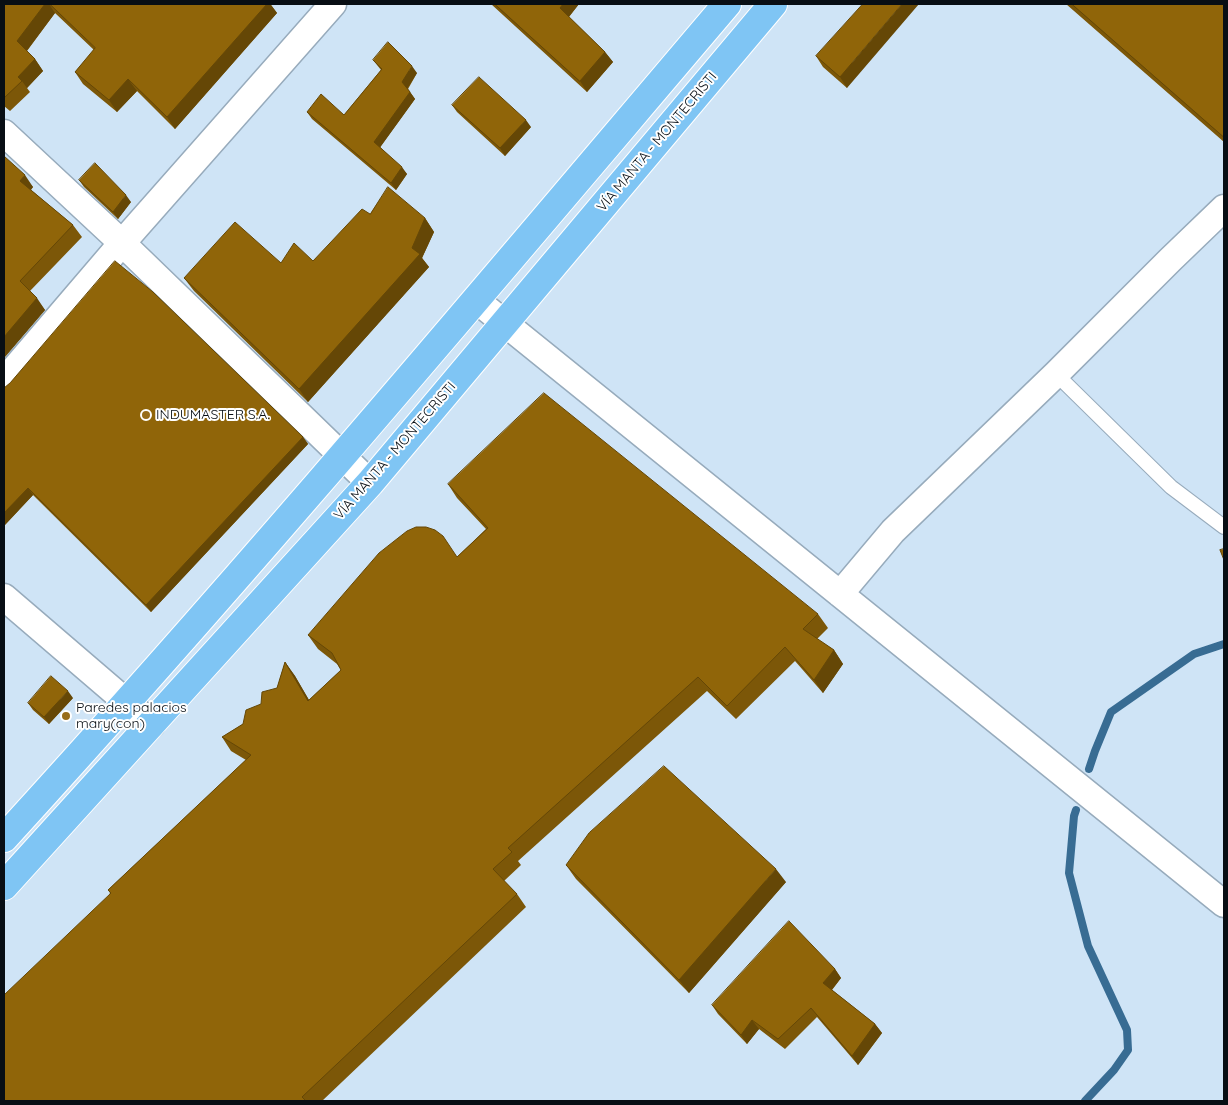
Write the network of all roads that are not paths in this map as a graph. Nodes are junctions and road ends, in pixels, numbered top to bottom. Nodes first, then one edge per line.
1 (333, 4) edge
2 (727, 4) edge
3 (773, 4) edge
4 (4, 133) edge
5 (1224, 208) edge
6 (122, 243) junction
7 (476, 300) junction
8 (504, 324) junction
9 (1056, 374) junction
10 (4, 382) edge
11 (341, 456) junction
12 (370, 483) junction
13 (1224, 527) edge
14 (840, 594) junction
15 (4, 597) edge
16 (128, 702) junction
17 (152, 724) junction
18 (4, 838) edge
19 (4, 886) edge
20 (1224, 904) edge

1 - 6 street
2 - 7 main road
3 - 8 main road, VÍA MANTA - MONTECRISTI
4 - 6 street
5 - 9 street
6 - 10 street
6 - 11 street
7 - 8 street
7 - 11 main road
8 - 12 main road, VÍA MANTA - MONTECRISTI
8 - 14 street
9 - 13 lane
9 - 14 street
11 - 12 street
11 - 16 main road
12 - 17 main road, VÍA MANTA - MONTECRISTI
14 - 20 street
15 - 16 street
16 - 17 street
16 - 18 main road
17 - 19 main road, VÍA MANTA - MONTECRISTI

